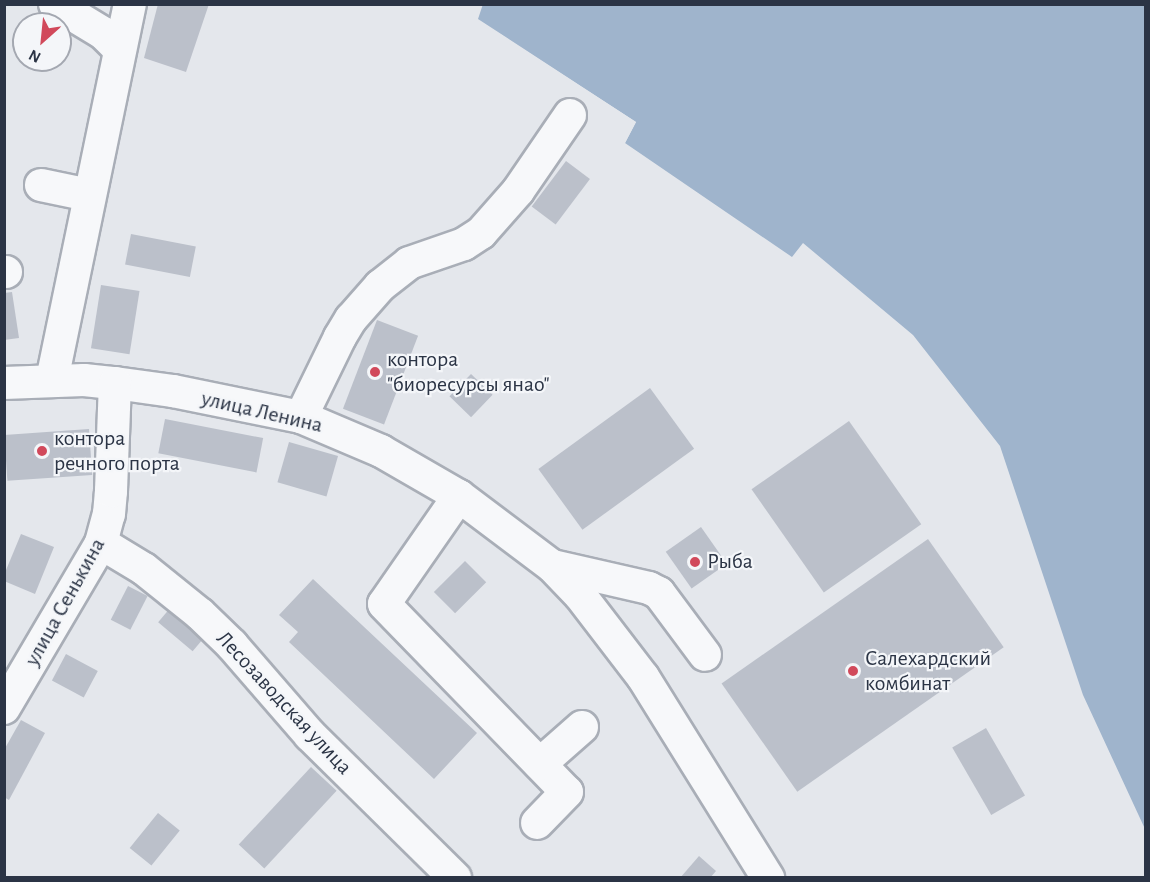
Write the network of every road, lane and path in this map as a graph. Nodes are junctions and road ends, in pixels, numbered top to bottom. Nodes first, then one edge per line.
1 (55, 4) edge
2 (130, 4) edge
3 (109, 29) edge
4 (570, 115) dead end
5 (41, 185) dead end
6 (89, 195) junction
7 (52, 380) junction
8 (4, 383) edge
9 (115, 383) junction
10 (301, 417) junction
11 (459, 496) junction
12 (101, 543) junction
13 (552, 566) junction
14 (705, 655) dead end
15 (4, 708) edge
16 (582, 727) dead end
17 (540, 764) junction
18 (537, 823) dead end
19 (455, 878) edge
20 (768, 878) edge

1 - 3 street
2 - 3 street
3 - 6 street
4 - 10 street
5 - 6 street
6 - 7 street
7 - 8 street, улица Ленина
7 - 9 street, улица Ленина
9 - 10 street, улица Ленина
9 - 12 street, улица Сенькина
10 - 11 street, улица Ленина
11 - 13 street, улица Ленина
11 - 17 street
12 - 15 street, улица Сенькина
12 - 19 street, Лесозаводская улица
13 - 14 street
13 - 20 street, улица Ленина
16 - 17 street
17 - 18 street

